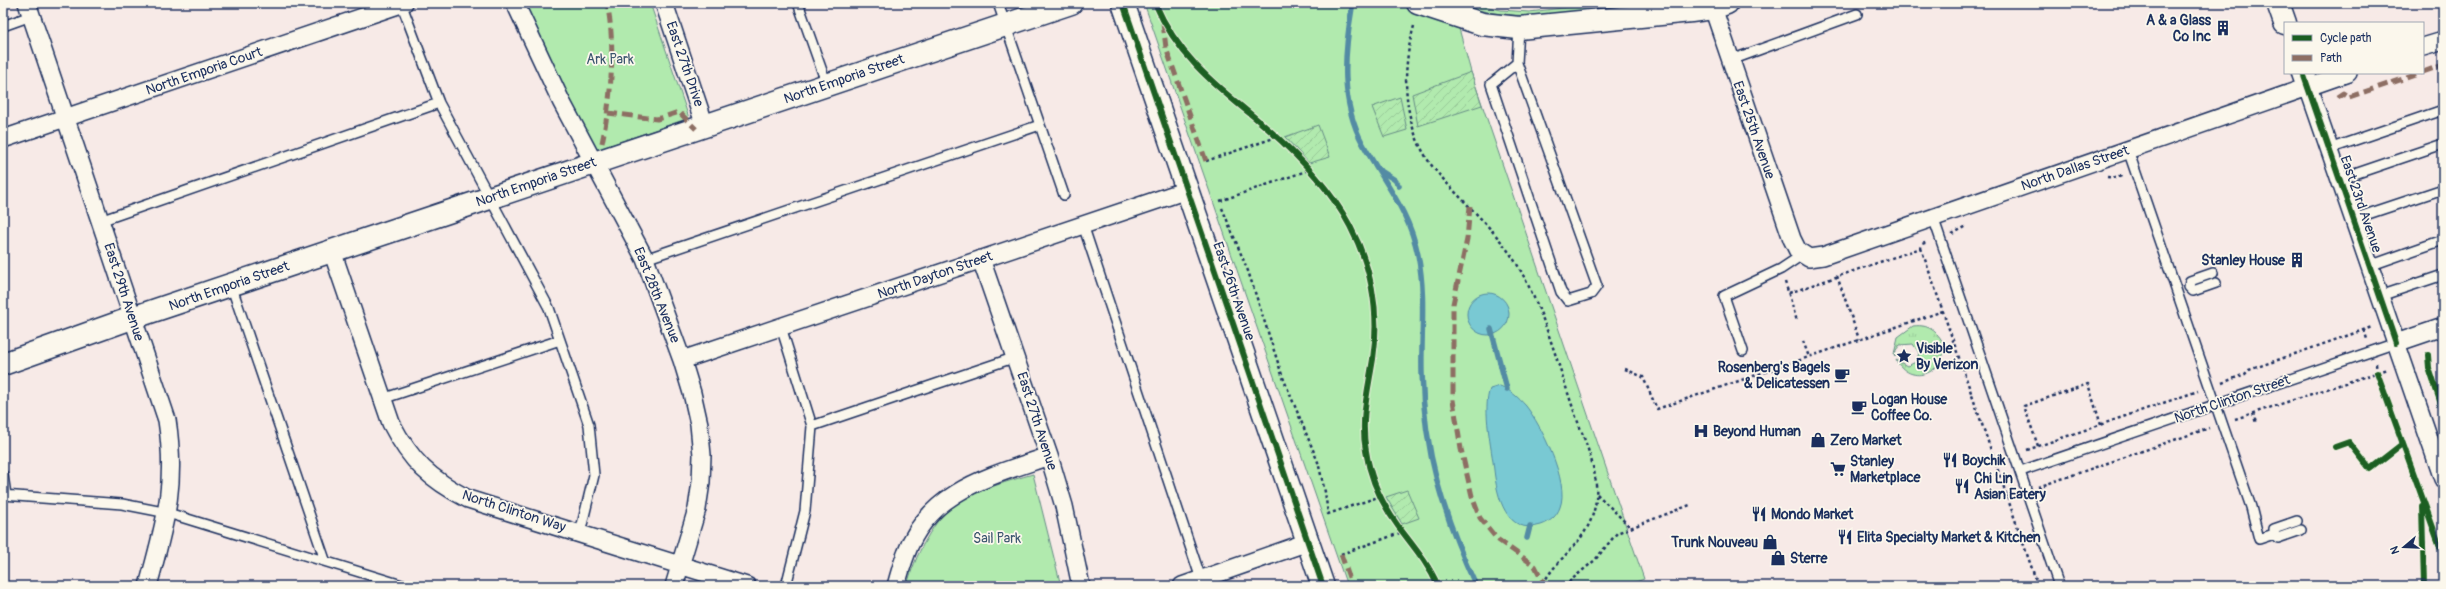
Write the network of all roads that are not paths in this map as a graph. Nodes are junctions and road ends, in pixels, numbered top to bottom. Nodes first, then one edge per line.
1 (403, 3) edge
2 (515, 3) edge
3 (664, 3) edge
4 (798, 3) edge
5 (998, 3) edge
6 (1071, 3) edge
7 (1123, 3) edge
8 (1418, 3) edge
9 (2278, 3) edge
10 (1717, 5) edge
11 (29, 10) edge
12 (1857, 14) dead end
13 (2285, 22) edge
14 (1005, 25) junction
15 (3, 26) edge
16 (1519, 28) junction
17 (2443, 41) edge
18 (2424, 47) edge
19 (1730, 60) junction
20 (1517, 64) junction
21 (2342, 74) edge
22 (2305, 80) edge
23 (827, 85) junction
24 (439, 103) junction
25 (2443, 110) edge
26 (66, 118) junction
27 (1040, 124) junction
28 (705, 126) junction
29 (3, 139) edge
30 (2443, 144) edge
31 (2329, 149) junction
32 (2128, 150) junction
33 (593, 164) junction
34 (2340, 179) junction
35 (2443, 189) edge
36 (1187, 190) junction
37 (1064, 195) dead end
38 (491, 198) junction
39 (1933, 217) junction
40 (2353, 219) junction
41 (100, 221) junction
42 (1082, 225) junction
43 (2443, 240) edge
44 (332, 251) junction
45 (1802, 255) junction
46 (645, 259) junction
47 (981, 259) junction
48 (2369, 266) junction
49 (2213, 273) dead end
50 (2443, 275) edge
51 (2216, 283) dead end
52 (231, 285) junction
53 (2189, 287) junction
54 (2177, 292) junction
55 (2380, 296) junction
56 (132, 318) junction
57 (2443, 326) edge
58 (782, 327) junction
59 (560, 340) junction
60 (2396, 343) junction
61 (1743, 351) dead end
62 (1016, 357) junction
63 (682, 360) junction
64 (3, 364) edge
65 (382, 399) junction
66 (2216, 405) junction
67 (812, 426) junction
68 (1049, 456) junction
69 (2021, 471) junction
70 (3, 475) edge
71 (2443, 480) edge
72 (5, 495) edge
73 (168, 513) junction
74 (2297, 521) dead end
75 (2301, 530) dead end
76 (580, 533) junction
77 (2274, 534) junction
78 (1308, 542) junction
79 (325, 560) junction
80 (681, 565) junction
81 (1201, 579) junction
82 (148, 586) edge
83 (405, 586) edge
84 (674, 586) edge
85 (747, 586) edge
86 (786, 586) edge
87 (896, 586) edge
88 (1081, 586) edge
89 (1182, 586) edge
90 (1323, 586) edge
91 (2060, 586) edge

1 - 24 lane
1 - 26 street, North Emporia Court
2 - 33 street, East 28th Avenue
3 - 28 street, East 27th Drive
4 - 23 lane
5 - 14 lane
6 - 14 street, North Emporia Street
7 - 36 street, East 26th Avenue
8 - 16 street
9 - 13 street
10 - 16 street
10 - 19 street, East 25th Avenue
11 - 15 lane
11 - 26 street, East 29th Avenue
12 - 19 lane
14 - 23 street, North Emporia Street
14 - 27 lane
16 - 20 lane
17 - 18 street
19 - 45 street, East 25th Avenue
20 - 20 lane
21 - 22 street, North Dallas Street
22 - 31 street, East 23rd Avenue
22 - 32 street, North Dallas Street
23 - 28 street, North Emporia Street
24 - 38 lane
24 - 41 lane
25 - 31 lane
26 - 29 street, North Emporia Court
26 - 41 street, East 29th Avenue
27 - 37 lane
27 - 46 lane
28 - 33 street, North Emporia Street
30 - 34 lane
31 - 34 street, East 23rd Avenue
32 - 39 street, North Dallas Street
32 - 54 lane
33 - 38 street, North Emporia Street
33 - 46 street, East 28th Avenue
34 - 40 street, East 23rd Avenue
35 - 40 lane
36 - 42 street, North Dayton Street
36 - 78 street, East 26th Avenue
38 - 44 street, North Emporia Street
38 - 59 lane
39 - 45 street, North Dallas Street
39 - 69 lane
40 - 48 street, East 23rd Avenue
41 - 56 street, East 29th Avenue
42 - 47 street, North Dayton Street
42 - 81 lane
43 - 48 lane
44 - 52 street, North Emporia Street
44 - 65 street, North Clinton Way
45 - 61 lane
46 - 63 street, East 28th Avenue
47 - 58 street, North Dayton Street
47 - 62 street, East 27th Avenue
48 - 55 street, East 23rd Avenue
49 - 53 lane
50 - 55 lane
51 - 53 lane
52 - 56 street, North Emporia Street
52 - 79 lane
53 - 54 lane
54 - 66 lane
55 - 60 street, East 23rd Avenue
56 - 64 street, North Emporia Street
56 - 73 street, East 29th Avenue
57 - 60 street, North Clinton Street
58 - 63 street, North Dayton Street
58 - 67 lane
59 - 65 lane
59 - 76 lane
60 - 66 lane, North Clinton Street
60 - 71 street, East 23rd Avenue
62 - 67 lane
62 - 68 street, East 27th Avenue
63 - 80 street, East 28th Avenue
65 - 76 street, North Clinton Way
66 - 69 lane, North Clinton Street
66 - 77 lane
67 - 86 lane
68 - 87 street
68 - 88 street, East 27th Avenue
69 - 91 lane
70 - 72 lane
72 - 73 lane
73 - 79 lane
73 - 82 street, East 29th Avenue
74 - 77 lane
75 - 77 lane
76 - 80 street, North Clinton Way
78 - 81 street
78 - 90 street, East 26th Avenue
79 - 83 lane
80 - 84 street, East 28th Avenue
80 - 85 street, North Clinton Way
81 - 89 street

